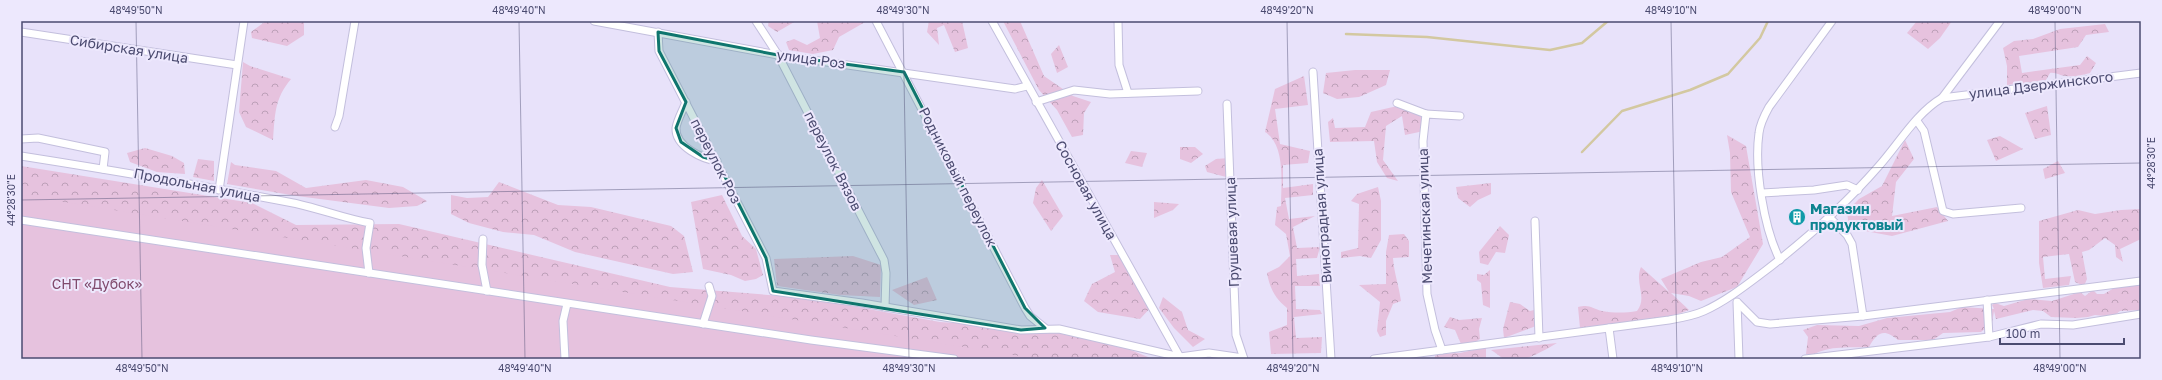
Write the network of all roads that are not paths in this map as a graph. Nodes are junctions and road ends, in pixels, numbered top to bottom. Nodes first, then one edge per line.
1 (244, 21) edge
2 (355, 21) edge
3 (594, 21) edge
4 (756, 21) edge
5 (876, 21) edge
6 (992, 21) edge
7 (1118, 21) edge
8 (1832, 21) edge
9 (2000, 21) edge
10 (21, 32) edge
11 (658, 32) junction
12 (778, 55) junction
13 (237, 65) junction
14 (904, 72) junction
15 (1313, 72) dead end
16 (2141, 72) edge
17 (1027, 86) junction
18 (1198, 91) dead end
19 (1128, 93) junction
20 (1942, 98) junction
21 (686, 102) junction
22 (1036, 102) junction
23 (1397, 103) dead end
24 (1227, 104) dead end
25 (1426, 114) junction
26 (1460, 116) dead end
27 (1917, 121) junction
28 (335, 127) dead end
29 (21, 140) edge
30 (21, 156) edge
31 (717, 162) junction
32 (103, 169) junction
33 (219, 190) junction
34 (1858, 190) junction
35 (1762, 193) junction
36 (2021, 208) dead end
37 (1829, 217) junction
38 (21, 220) edge
39 (1535, 221) dead end
40 (483, 239) dead end
41 (1780, 260) junction
42 (369, 273) junction
43 (2141, 281) edge
44 (709, 286) dead end
45 (487, 291) junction
46 (1733, 295) junction
47 (1987, 300) junction
48 (1738, 303) junction
49 (567, 304) junction
50 (885, 307) junction
51 (2141, 314) edge
52 (1863, 316) junction
53 (703, 324) junction
54 (1045, 328) junction
55 (1609, 328) junction
56 (1989, 337) junction
57 (1538, 338) junction
58 (1442, 350) junction
59 (918, 354) junction
60 (892, 355) edge
61 (1181, 358) edge
62 (565, 359) edge
63 (910, 359) edge
64 (954, 359) edge
65 (1243, 359) edge
66 (1331, 359) edge
67 (1374, 359) edge
68 (1613, 359) edge
69 (1739, 359) edge
70 (1805, 359) edge

1 - 13 street
2 - 28 street
3 - 11 street, улица Роз
4 - 12 street, переулок Вязов
5 - 14 street, Родниковый переулок
6 - 17 street, Сосновая улица
7 - 19 street
8 - 35 street
9 - 20 street
10 - 13 street, Сибирская улица
11 - 12 street, улица Роз
11 - 21 street, переулок Роз
12 - 14 street, улица Роз
12 - 50 street, переулок Вязов
13 - 33 street
14 - 17 street, улица Роз
14 - 54 street, Родниковый переулок
15 - 66 street, Виноградная улица
16 - 20 street, улица Дзержинского
17 - 22 street, Сосновая улица
18 - 19 street
19 - 22 street
20 - 27 street
21 - 31 street, переулок Роз
21 - 31 street
22 - 61 street, Сосновая улица
23 - 25 street
24 - 65 street, Грушевая улица
25 - 26 street
25 - 58 street, Мечетинская улица
27 - 34 street
27 - 36 street
29 - 32 street
30 - 32 street, Продольная улица
31 - 50 street, переулок Роз
32 - 33 street, Продольная улица
33 - 42 street, Продольная улица
34 - 35 street
34 - 37 street
35 - 41 street
37 - 41 street
37 - 52 street
38 - 42 street
39 - 57 street
40 - 45 street
41 - 46 street
42 - 45 street
43 - 47 street
44 - 53 street
45 - 49 street
46 - 48 street
46 - 55 street
47 - 52 street
47 - 56 street
48 - 52 street
48 - 69 street
49 - 53 street
49 - 62 street
50 - 54 street
51 - 56 street
53 - 60 street
54 - 61 street
55 - 57 street
55 - 68 street
56 - 70 street
57 - 58 street
58 - 67 street
59 - 60 street
59 - 63 street
59 - 64 street
61 - 65 street

